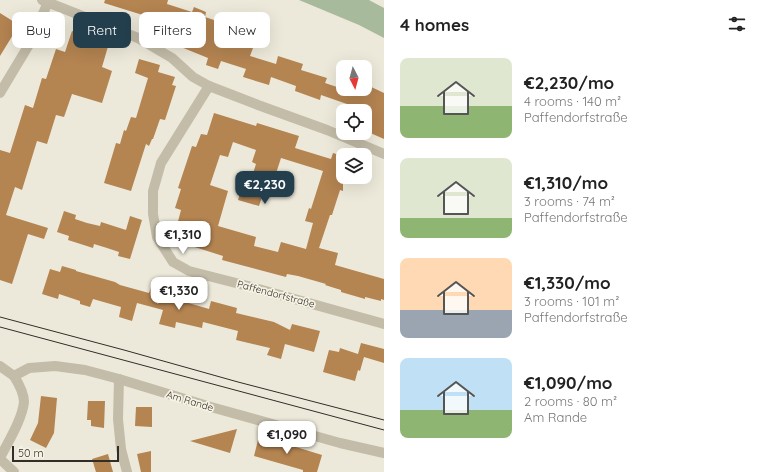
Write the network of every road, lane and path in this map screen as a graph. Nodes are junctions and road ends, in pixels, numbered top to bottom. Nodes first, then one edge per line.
1 (46, 1) edge
2 (209, 86) junction
3 (0, 93) edge
4 (384, 154) edge
5 (384, 324) edge
6 (0, 366) edge
7 (14, 376) junction
8 (119, 379) junction
9 (384, 453) edge
10 (0, 459) edge
11 (14, 472) edge
12 (127, 472) edge

1 - 2 street
1 - 3 street
2 - 4 street
2 - 5 street, Paffendorfstraße
6 - 7 street
7 - 8 street, Am Rande
7 - 10 street
8 - 9 street, Am Rande
8 - 12 street
10 - 11 street

